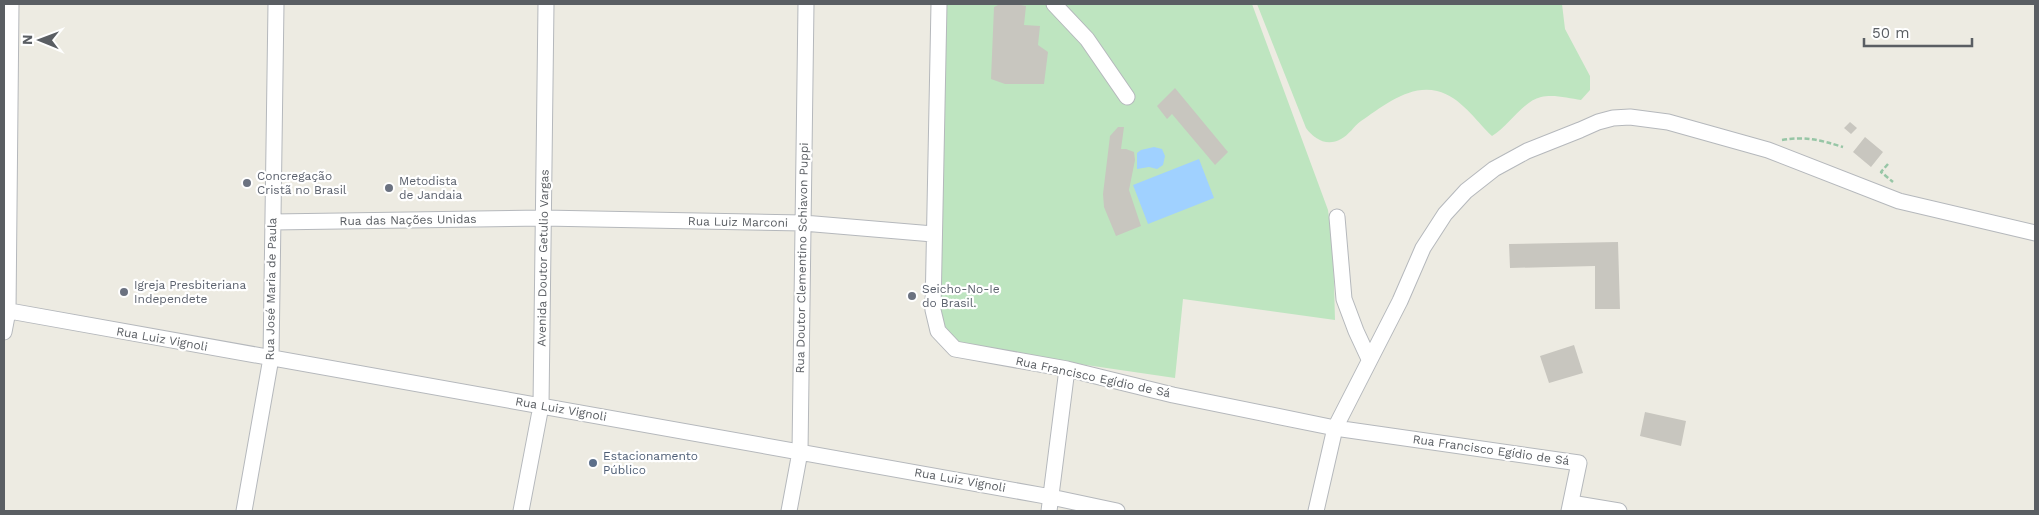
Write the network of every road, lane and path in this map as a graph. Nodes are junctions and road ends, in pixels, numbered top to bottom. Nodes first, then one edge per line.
1 (11, 4) edge
2 (276, 4) edge
3 (546, 4) edge
4 (806, 4) edge
5 (939, 4) edge
6 (1054, 4) edge
7 (1127, 97) dead end
8 (1843, 147) dead end
9 (1768, 150) junction
10 (543, 218) junction
11 (1336, 218) dead end
12 (273, 222) junction
13 (803, 223) junction
14 (2035, 233) edge
15 (933, 234) junction
16 (6, 311) edge
17 (4, 332) edge
18 (271, 358) junction
19 (1369, 359) junction
20 (1068, 369) junction
21 (540, 406) junction
22 (1334, 428) junction
23 (800, 452) junction
24 (1050, 504) edge
25 (1570, 507) edge
26 (244, 511) edge
27 (521, 511) edge
28 (789, 511) edge
29 (1117, 511) edge
30 (1316, 511) edge
31 (1619, 511) edge

1 - 16 street
2 - 12 street, Rua José Maria de Paula
3 - 10 street, Avenida Doutor Getulio Vargas
4 - 13 street, Rua Doutor Clementino Schiavon Puppi
5 - 15 street, Rua Francisco Egídio de Sá
6 - 7 street
8 - 9 path
9 - 14 street
9 - 19 street
10 - 12 street, Rua das Nações Unidas
10 - 13 street, Rua Luiz Marconi
10 - 21 street, Avenida Doutor Getulio Vargas
11 - 19 street
12 - 18 street, Rua José Maria de Paula
13 - 15 street, Rua Luiz Marconi
13 - 23 street, Rua Doutor Clementino Schiavon Puppi
15 - 20 street, Rua Francisco Egídio de Sá
16 - 17 street
16 - 18 street, Rua Luiz Vignoli
18 - 21 street, Rua Luiz Vignoli
18 - 26 street, Rua José Maria de Paula
19 - 22 street
20 - 22 street, Rua Francisco Egídio de Sá
20 - 24 street
21 - 23 street, Rua Luiz Vignoli
21 - 27 street, Avenida Doutor Getulio Vargas
22 - 25 street, Rua Francisco Egídio de Sá
22 - 30 street
23 - 24 street, Rua Luiz Vignoli
23 - 28 street, Rua Doutor Clementino Schiavon Puppi
24 - 29 street, Rua Luiz Vignoli
25 - 31 street

